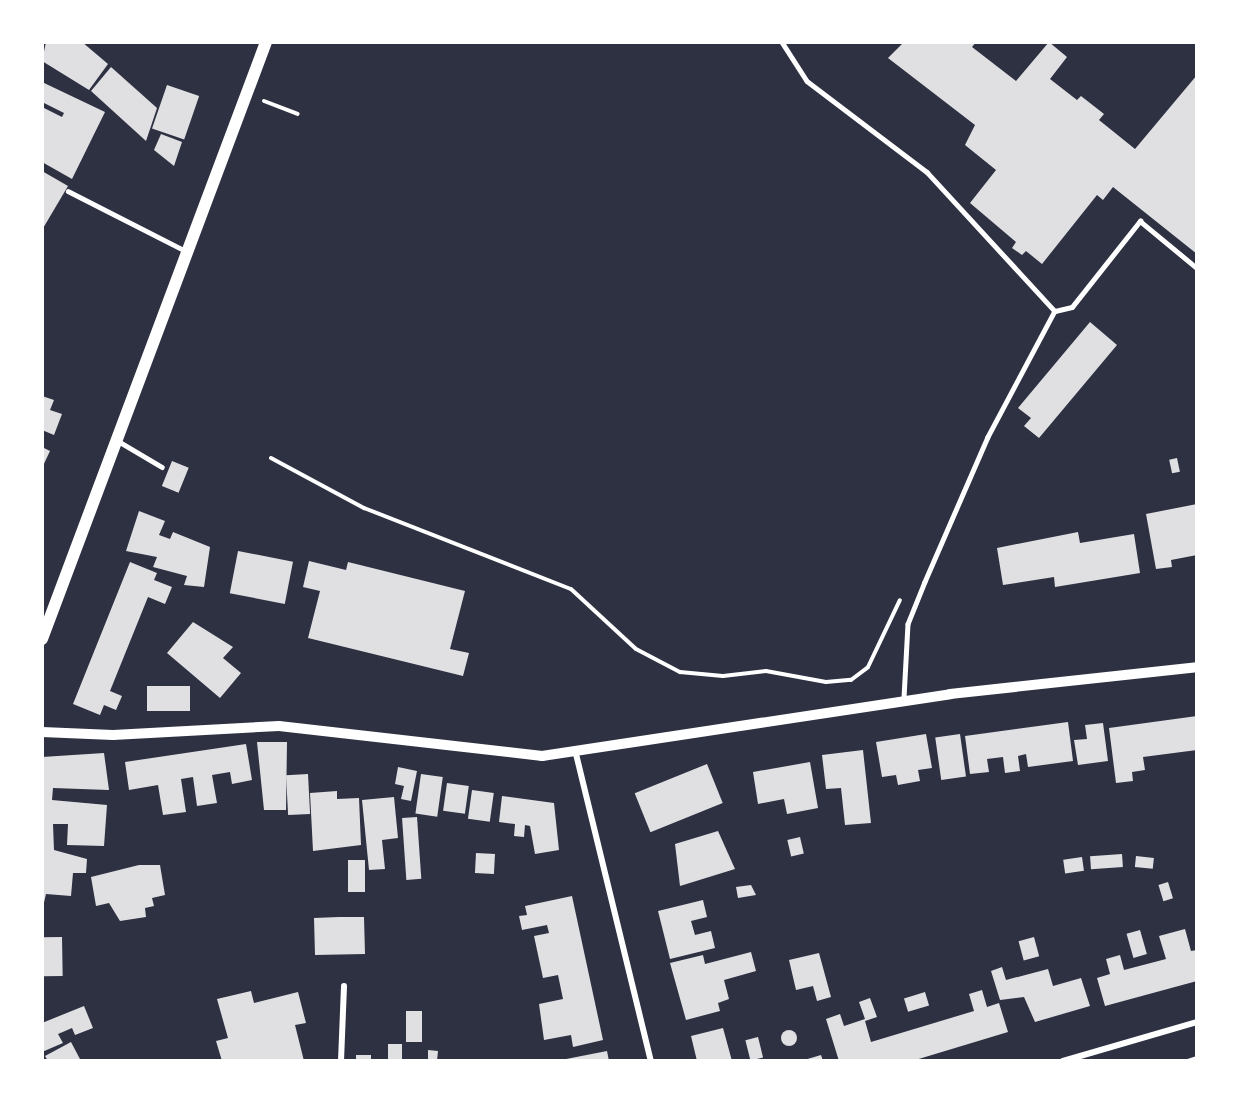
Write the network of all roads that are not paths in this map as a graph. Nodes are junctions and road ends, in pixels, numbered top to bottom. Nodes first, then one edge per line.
1 (266, 42) edge
2 (782, 42) edge
3 (68, 191) dead end
4 (188, 252) junction
5 (1197, 268) edge
6 (1055, 311) junction
7 (117, 440) junction
8 (162, 467) dead end
9 (42, 639) edge
10 (1197, 667) edge
11 (904, 702) junction
12 (42, 732) edge
13 (576, 754) junction
14 (344, 986) dead end
15 (1197, 1022) edge
16 (342, 1061) edge
17 (651, 1061) edge
18 (1063, 1061) edge

1 - 4 main road
2 - 6 lane
3 - 4 lane
4 - 7 main road
5 - 6 lane
6 - 11 lane
7 - 8 lane
7 - 9 main road
10 - 11 street
11 - 13 street
12 - 13 street
13 - 17 street
14 - 16 street
15 - 18 street

